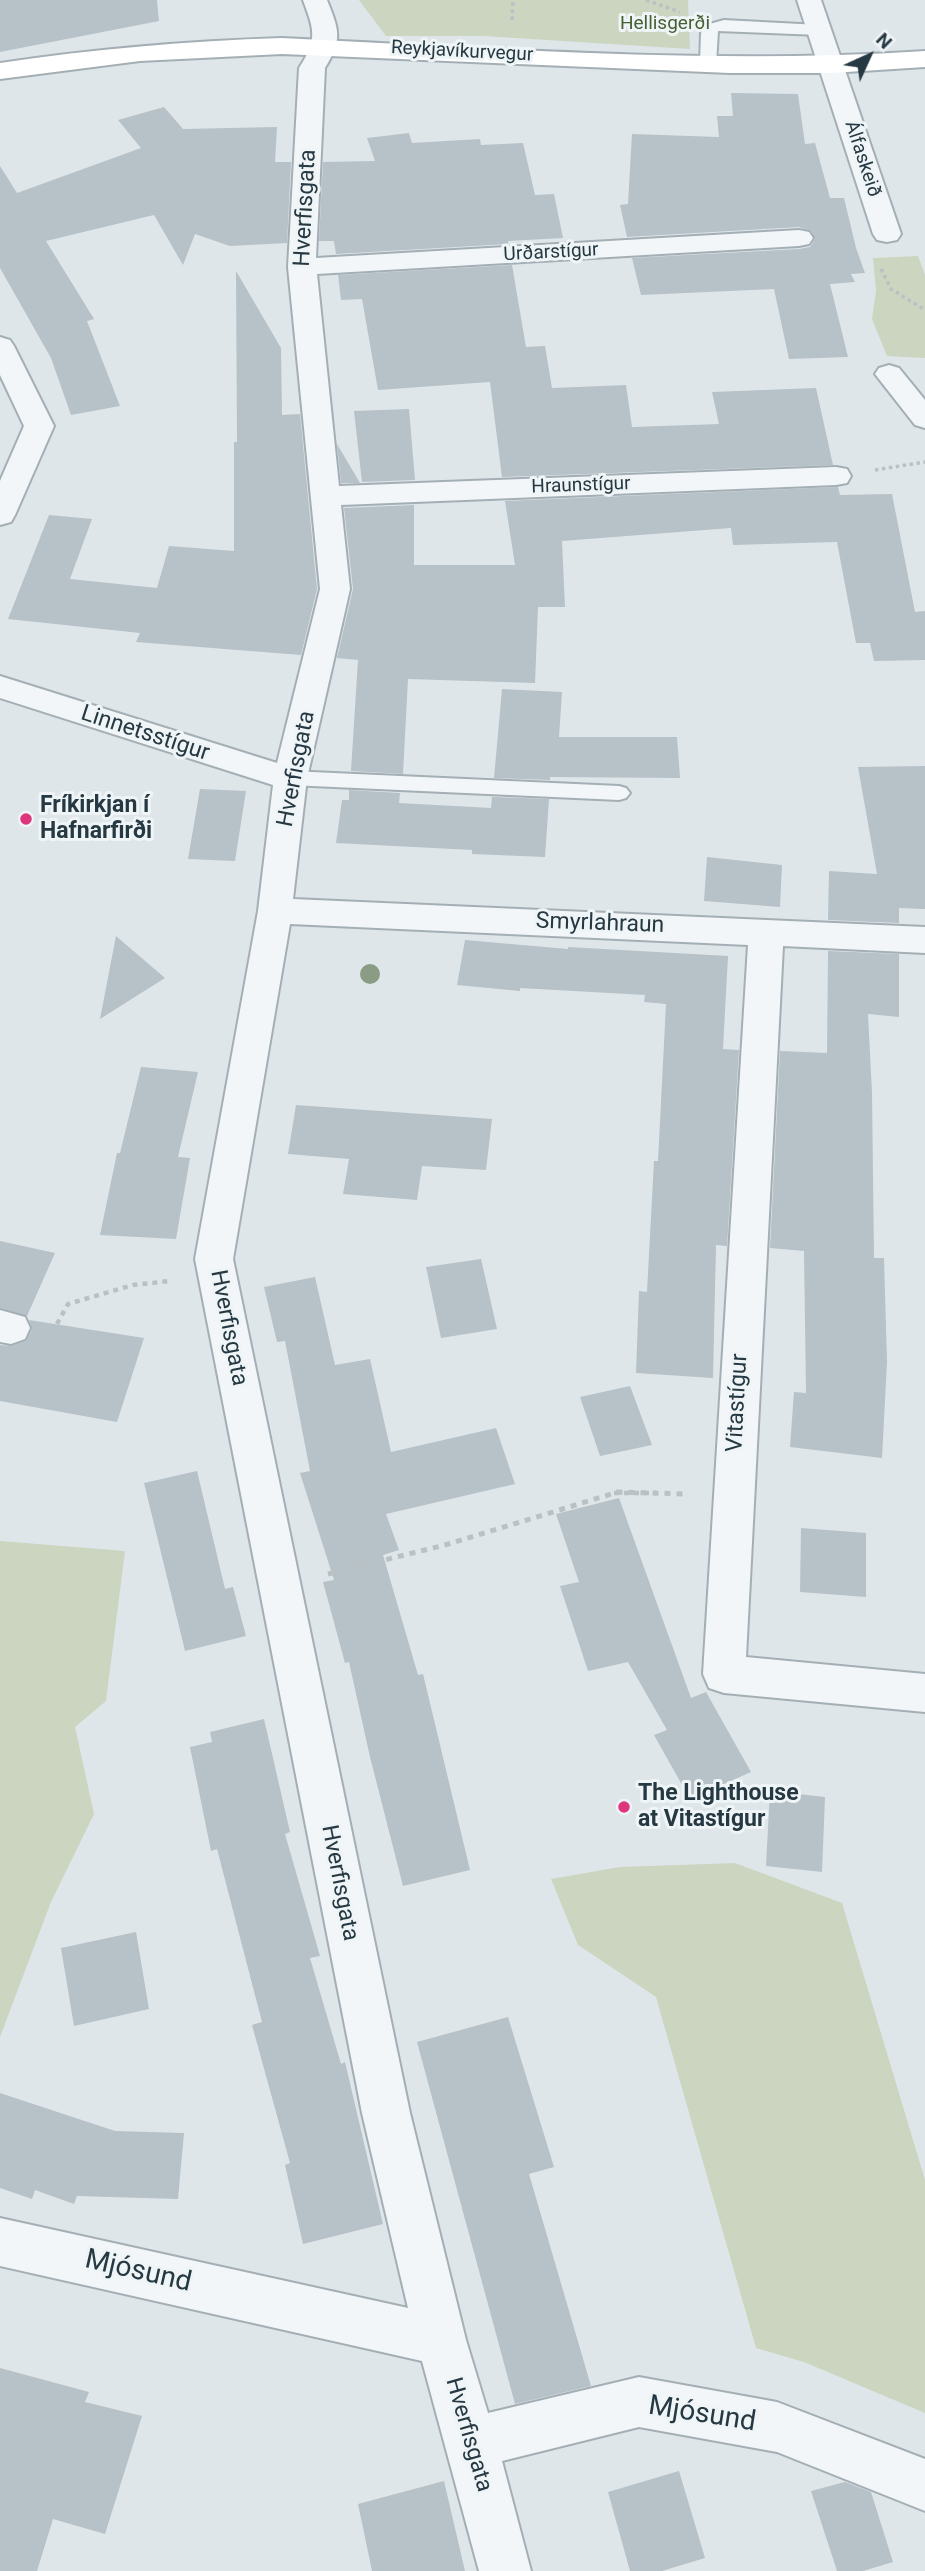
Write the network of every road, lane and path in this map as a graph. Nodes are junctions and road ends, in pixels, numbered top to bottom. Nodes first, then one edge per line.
1 (315, 0) edge
2 (809, 0) edge
3 (819, 30) junction
4 (319, 57) junction
5 (925, 59) edge
6 (709, 64) junction
7 (0, 71) edge
8 (834, 74) junction
9 (925, 76) edge
10 (0, 93) edge
11 (887, 234) joint
12 (799, 238) dead end
13 (302, 267) junction
14 (925, 310) edge
15 (0, 346) edge
16 (889, 374) dead end
17 (925, 419) edge
18 (925, 462) edge
19 (836, 475) joint
20 (325, 496) junction
21 (0, 515) edge
22 (0, 687) edge
23 (290, 778) junction
24 (619, 793) dead end
25 (275, 911) junction
26 (766, 931) junction
27 (925, 940) edge
28 (218, 1276) junction
29 (5, 1327) edge
30 (733, 1495) junction
31 (279, 1583) junction
32 (925, 1693) edge
33 (0, 2242) edge
34 (441, 2340) junction
35 (472, 2443) junction
36 (925, 2485) edge
37 (505, 2571) edge

1 - 4 street, Hverfisgata
2 - 3 street, Álfaskeið
3 - 6 lane
3 - 8 street, Álfaskeið
4 - 6 main road, Reykjavíkurvegur
4 - 7 main road, Reykjavíkurvegur
4 - 8 main road, Reykjavíkurvegur
4 - 10 main road, Reykjavíkurvegur
4 - 13 street, Hverfisgata
5 - 8 main road, Reykjavíkurvegur
6 - 8 main road, Reykjavíkurvegur
8 - 9 main road, Reykjavíkurvegur
8 - 11 street, Álfaskeið
11 - 14 path
12 - 13 street, Urðarstígur
13 - 20 street, Hverfisgata
15 - 21 street
16 - 17 street
18 - 19 path
19 - 20 street, Hraunstígur
20 - 23 street, Hverfisgata
22 - 23 street, Linnetsstígur
23 - 24 lane
23 - 25 street, Hverfisgata
25 - 26 street, Smyrlahraun
25 - 28 street, Hverfisgata
26 - 27 street, Smyrlahraun
26 - 30 street, Vitastígur
28 - 29 path
28 - 31 street, Hverfisgata
30 - 31 path
30 - 32 street, Vitastígur
31 - 34 street, Hverfisgata
33 - 34 street, Mjósund
34 - 35 street, Hverfisgata
35 - 36 street, Mjósund
35 - 37 street, Hverfisgata

